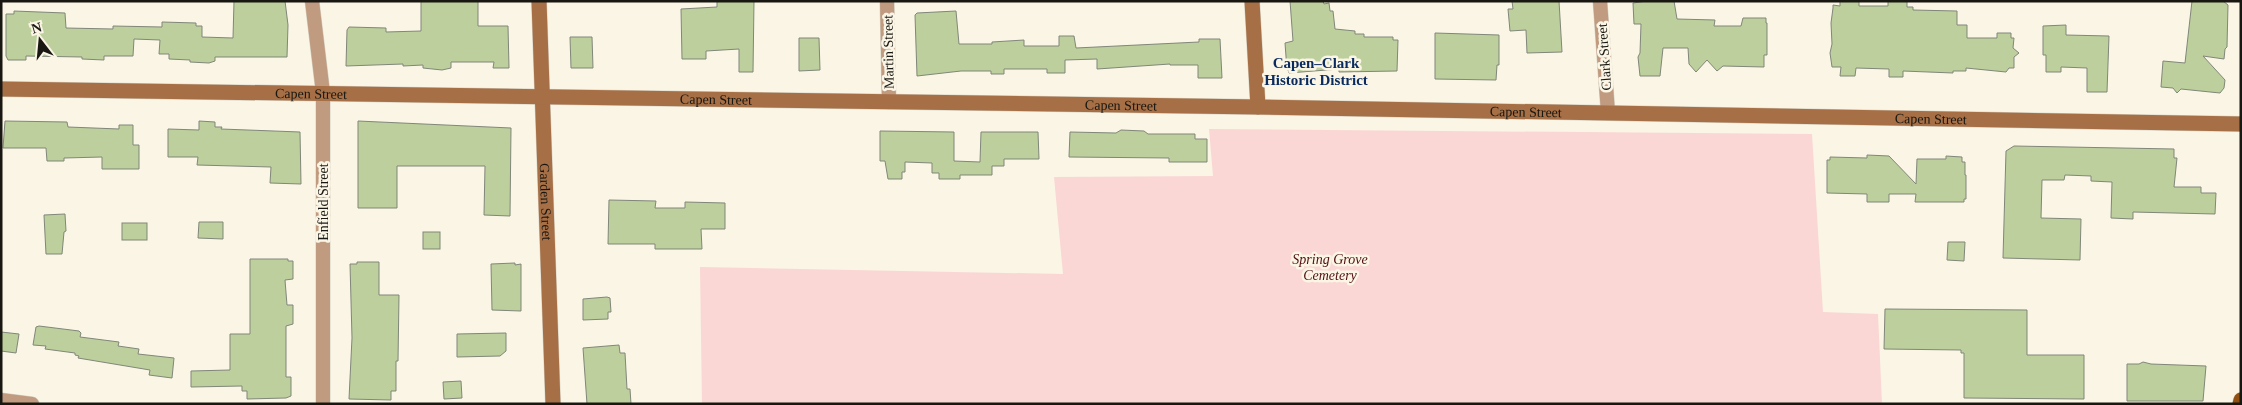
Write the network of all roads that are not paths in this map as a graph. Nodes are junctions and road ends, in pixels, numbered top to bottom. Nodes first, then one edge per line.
1 (312, 1) edge
2 (539, 1) edge
3 (887, 1) edge
4 (1252, 1) edge
5 (1600, 1) edge
6 (1, 89) edge
7 (323, 93) junction
8 (542, 97) junction
9 (889, 102) junction
10 (1258, 107) junction
11 (1608, 113) junction
12 (2241, 124) edge
13 (1, 400) edge
14 (2241, 400) edge
15 (32, 404) edge
16 (323, 404) edge
17 (553, 404) edge
18 (2240, 404) edge

1 - 7 street, Enfield Street
2 - 8 street, Garden Street
3 - 9 street, Martin Street
4 - 10 street
5 - 11 street, Clark Street
6 - 7 street, Capen Street
7 - 8 street, Capen Street
7 - 16 street, Enfield Street
8 - 9 street, Capen Street
8 - 17 street, Garden Street
9 - 10 street, Capen Street
10 - 11 street, Capen Street
11 - 12 street, Capen Street
13 - 15 street
14 - 18 main road

